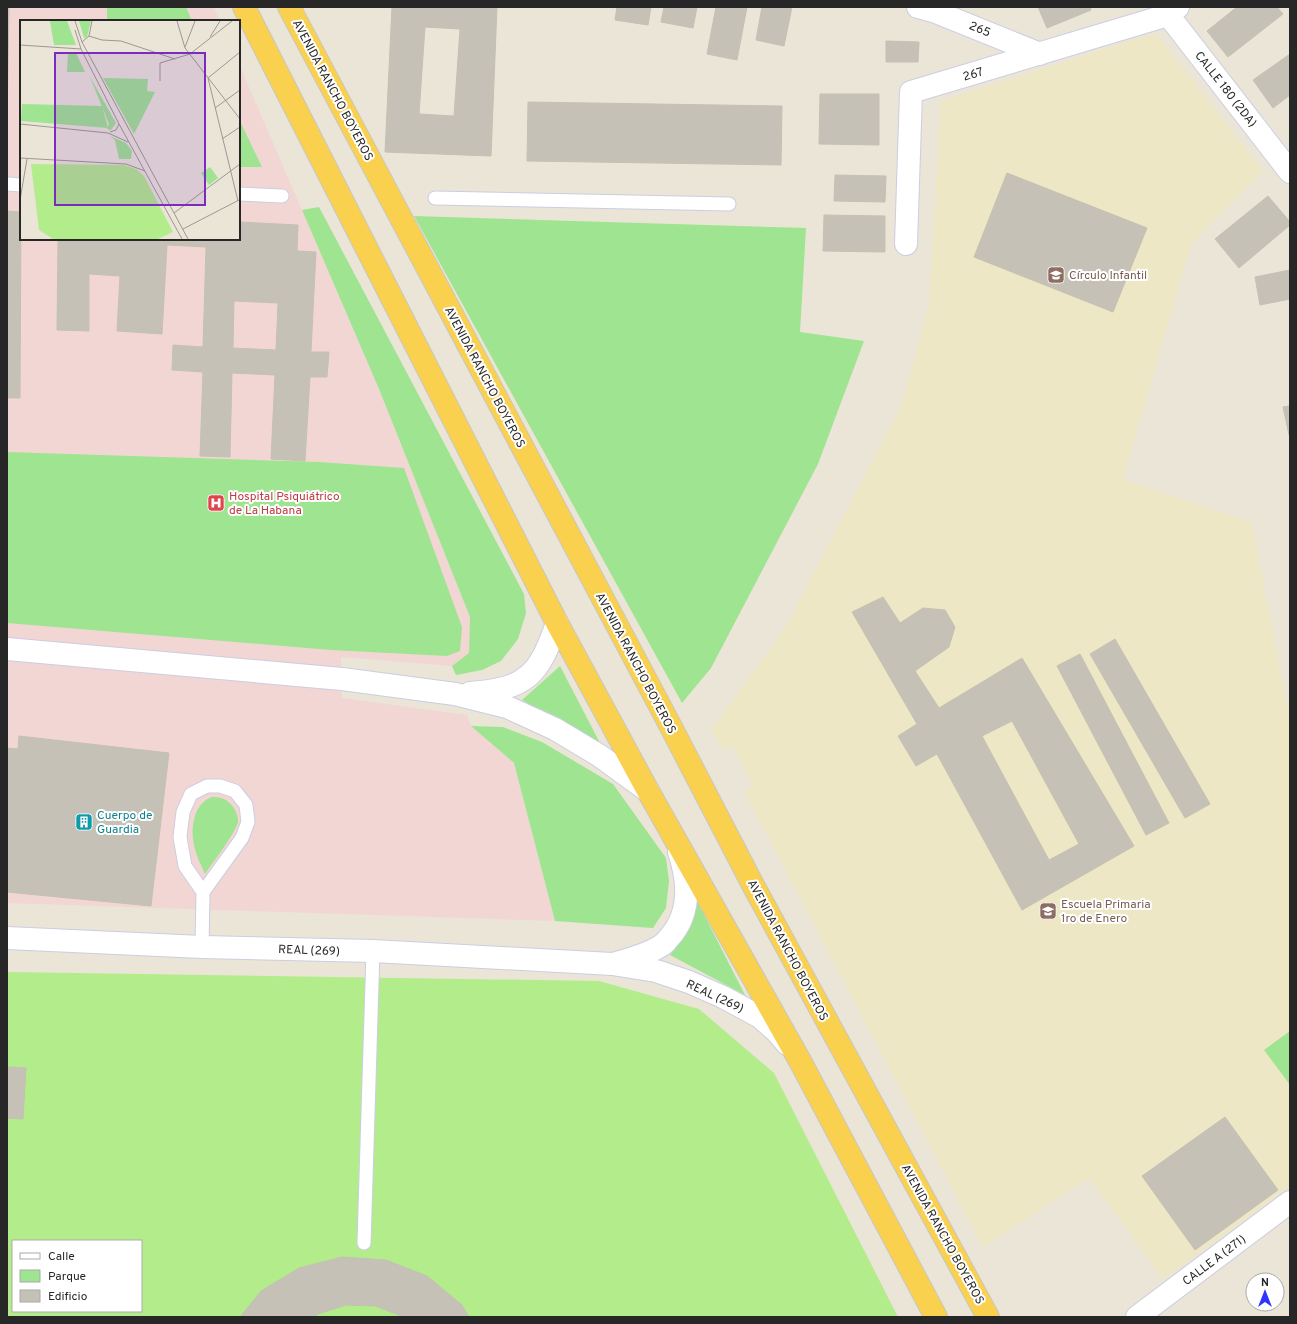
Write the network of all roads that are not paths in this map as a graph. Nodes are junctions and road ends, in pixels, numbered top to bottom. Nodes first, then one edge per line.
1 (244, 7) edge
2 (289, 7) edge
3 (918, 7) edge
4 (1169, 10) edge
5 (1040, 54) junction
6 (1290, 172) edge
7 (7, 184) edge
8 (20, 185) edge
9 (240, 194) edge
10 (282, 196) dead end
11 (434, 198) dead end
12 (729, 204) dead end
13 (906, 244) dead end
14 (557, 623) junction
15 (7, 649) edge
16 (454, 694) junction
17 (648, 791) junction
18 (676, 841) junction
19 (204, 892) junction
20 (7, 938) edge
21 (202, 947) junction
22 (373, 951) junction
23 (612, 964) junction
24 (800, 1061) junction
25 (1290, 1202) edge
26 (364, 1243) dead end
27 (936, 1317) edge
28 (988, 1317) edge
29 (1137, 1317) edge

1 - 14 highway
2 - 28 highway, AVENIDA RANCHO BOYEROS
3 - 5 street, 265
4 - 5 street, 267
4 - 6 street, CALLE 180 (2DA)
5 - 13 street, 267
7 - 8 lane
9 - 10 lane
11 - 12 lane
14 - 16 street
14 - 17 highway
15 - 16 street
16 - 17 street
17 - 18 highway
18 - 23 street, REAL (269)
18 - 24 highway
19 - 19 lane
19 - 21 lane
20 - 21 street, REAL (269)
21 - 22 street, REAL (269)
22 - 23 street, REAL (269)
22 - 26 lane
23 - 24 street, REAL (269)
24 - 27 highway
25 - 29 street, CALLE A (271)

